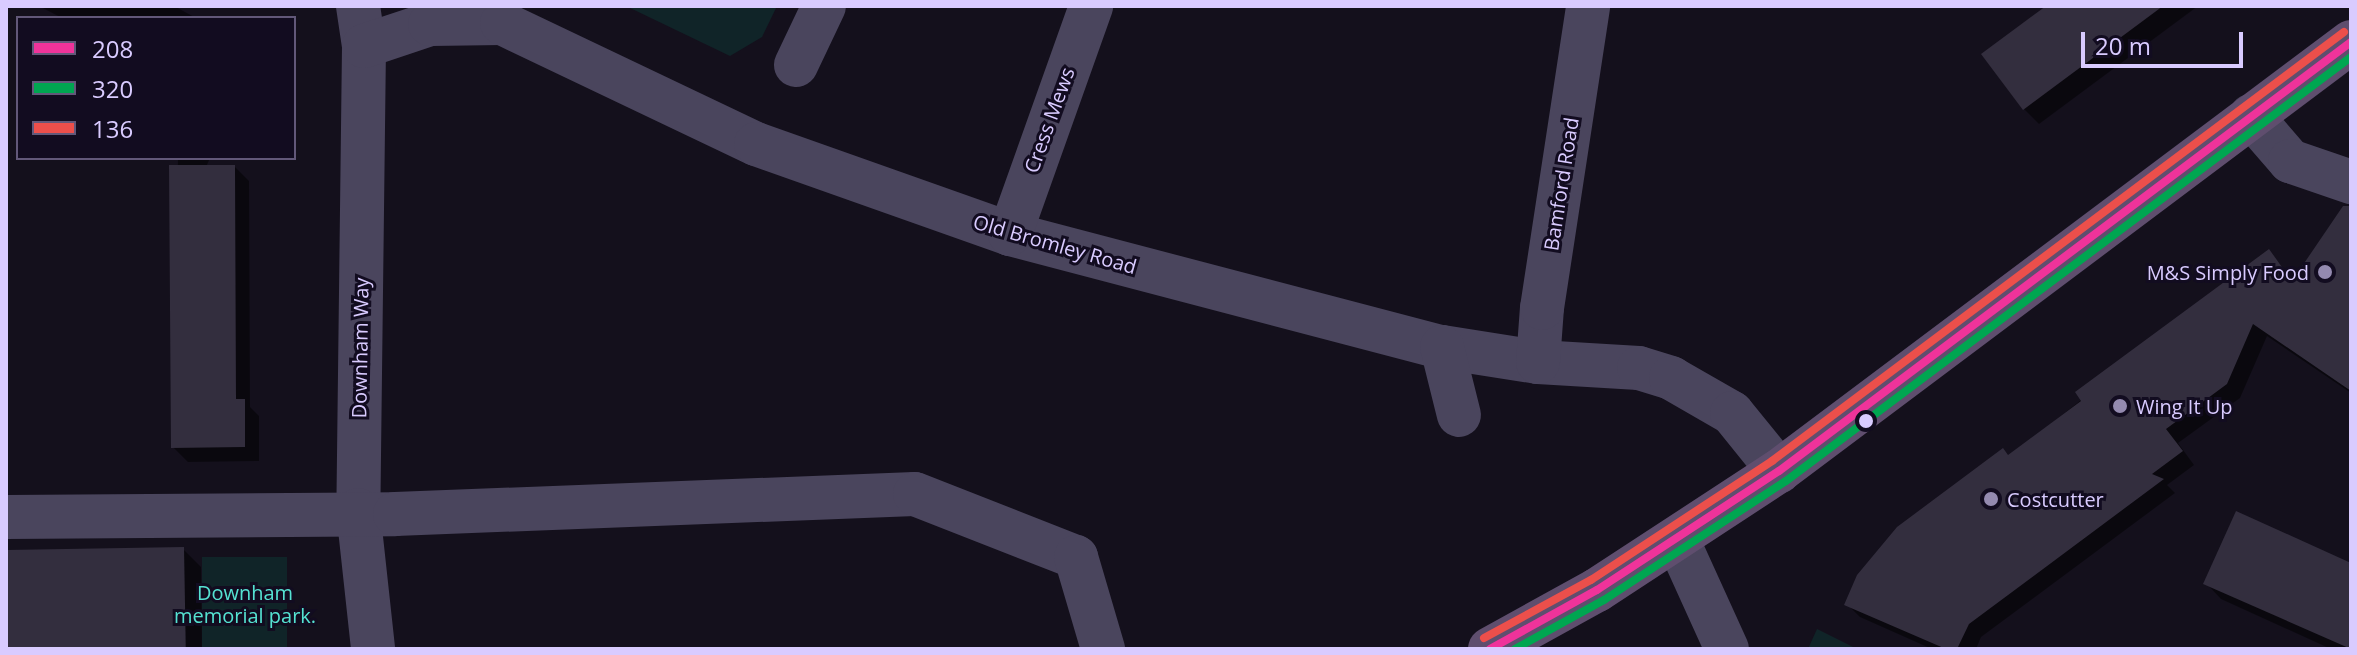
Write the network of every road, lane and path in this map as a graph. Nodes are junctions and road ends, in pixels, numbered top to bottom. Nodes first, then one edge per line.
1 (824, 6) edge
2 (1091, 6) edge
3 (1588, 6) edge
4 (361, 26) edge
5 (2351, 42) edge
6 (796, 65) dead end
7 (2251, 116) junction
8 (2351, 182) edge
9 (1010, 234) junction
10 (1442, 347) junction
11 (1538, 362) junction
12 (1459, 415) dead end
13 (1779, 471) junction
14 (358, 510) junction
15 (6, 517) edge
16 (1677, 539) junction
17 (373, 649) edge
18 (1103, 649) edge
19 (1490, 649) edge
20 (1727, 649) edge

1 - 6 street
2 - 9 street, Cress Mews
3 - 11 street, Bamford Road
4 - 9 street, Old Bromley Road
4 - 14 street, Downham Way
5 - 7 main road
7 - 8 street
7 - 13 main road
9 - 10 street, Old Bromley Road
10 - 11 street, Old Bromley Road
10 - 12 street
11 - 13 street, Old Bromley Road
13 - 16 main road
14 - 15 street
14 - 17 street, Downham Way
14 - 18 street
16 - 19 main road
16 - 20 street

